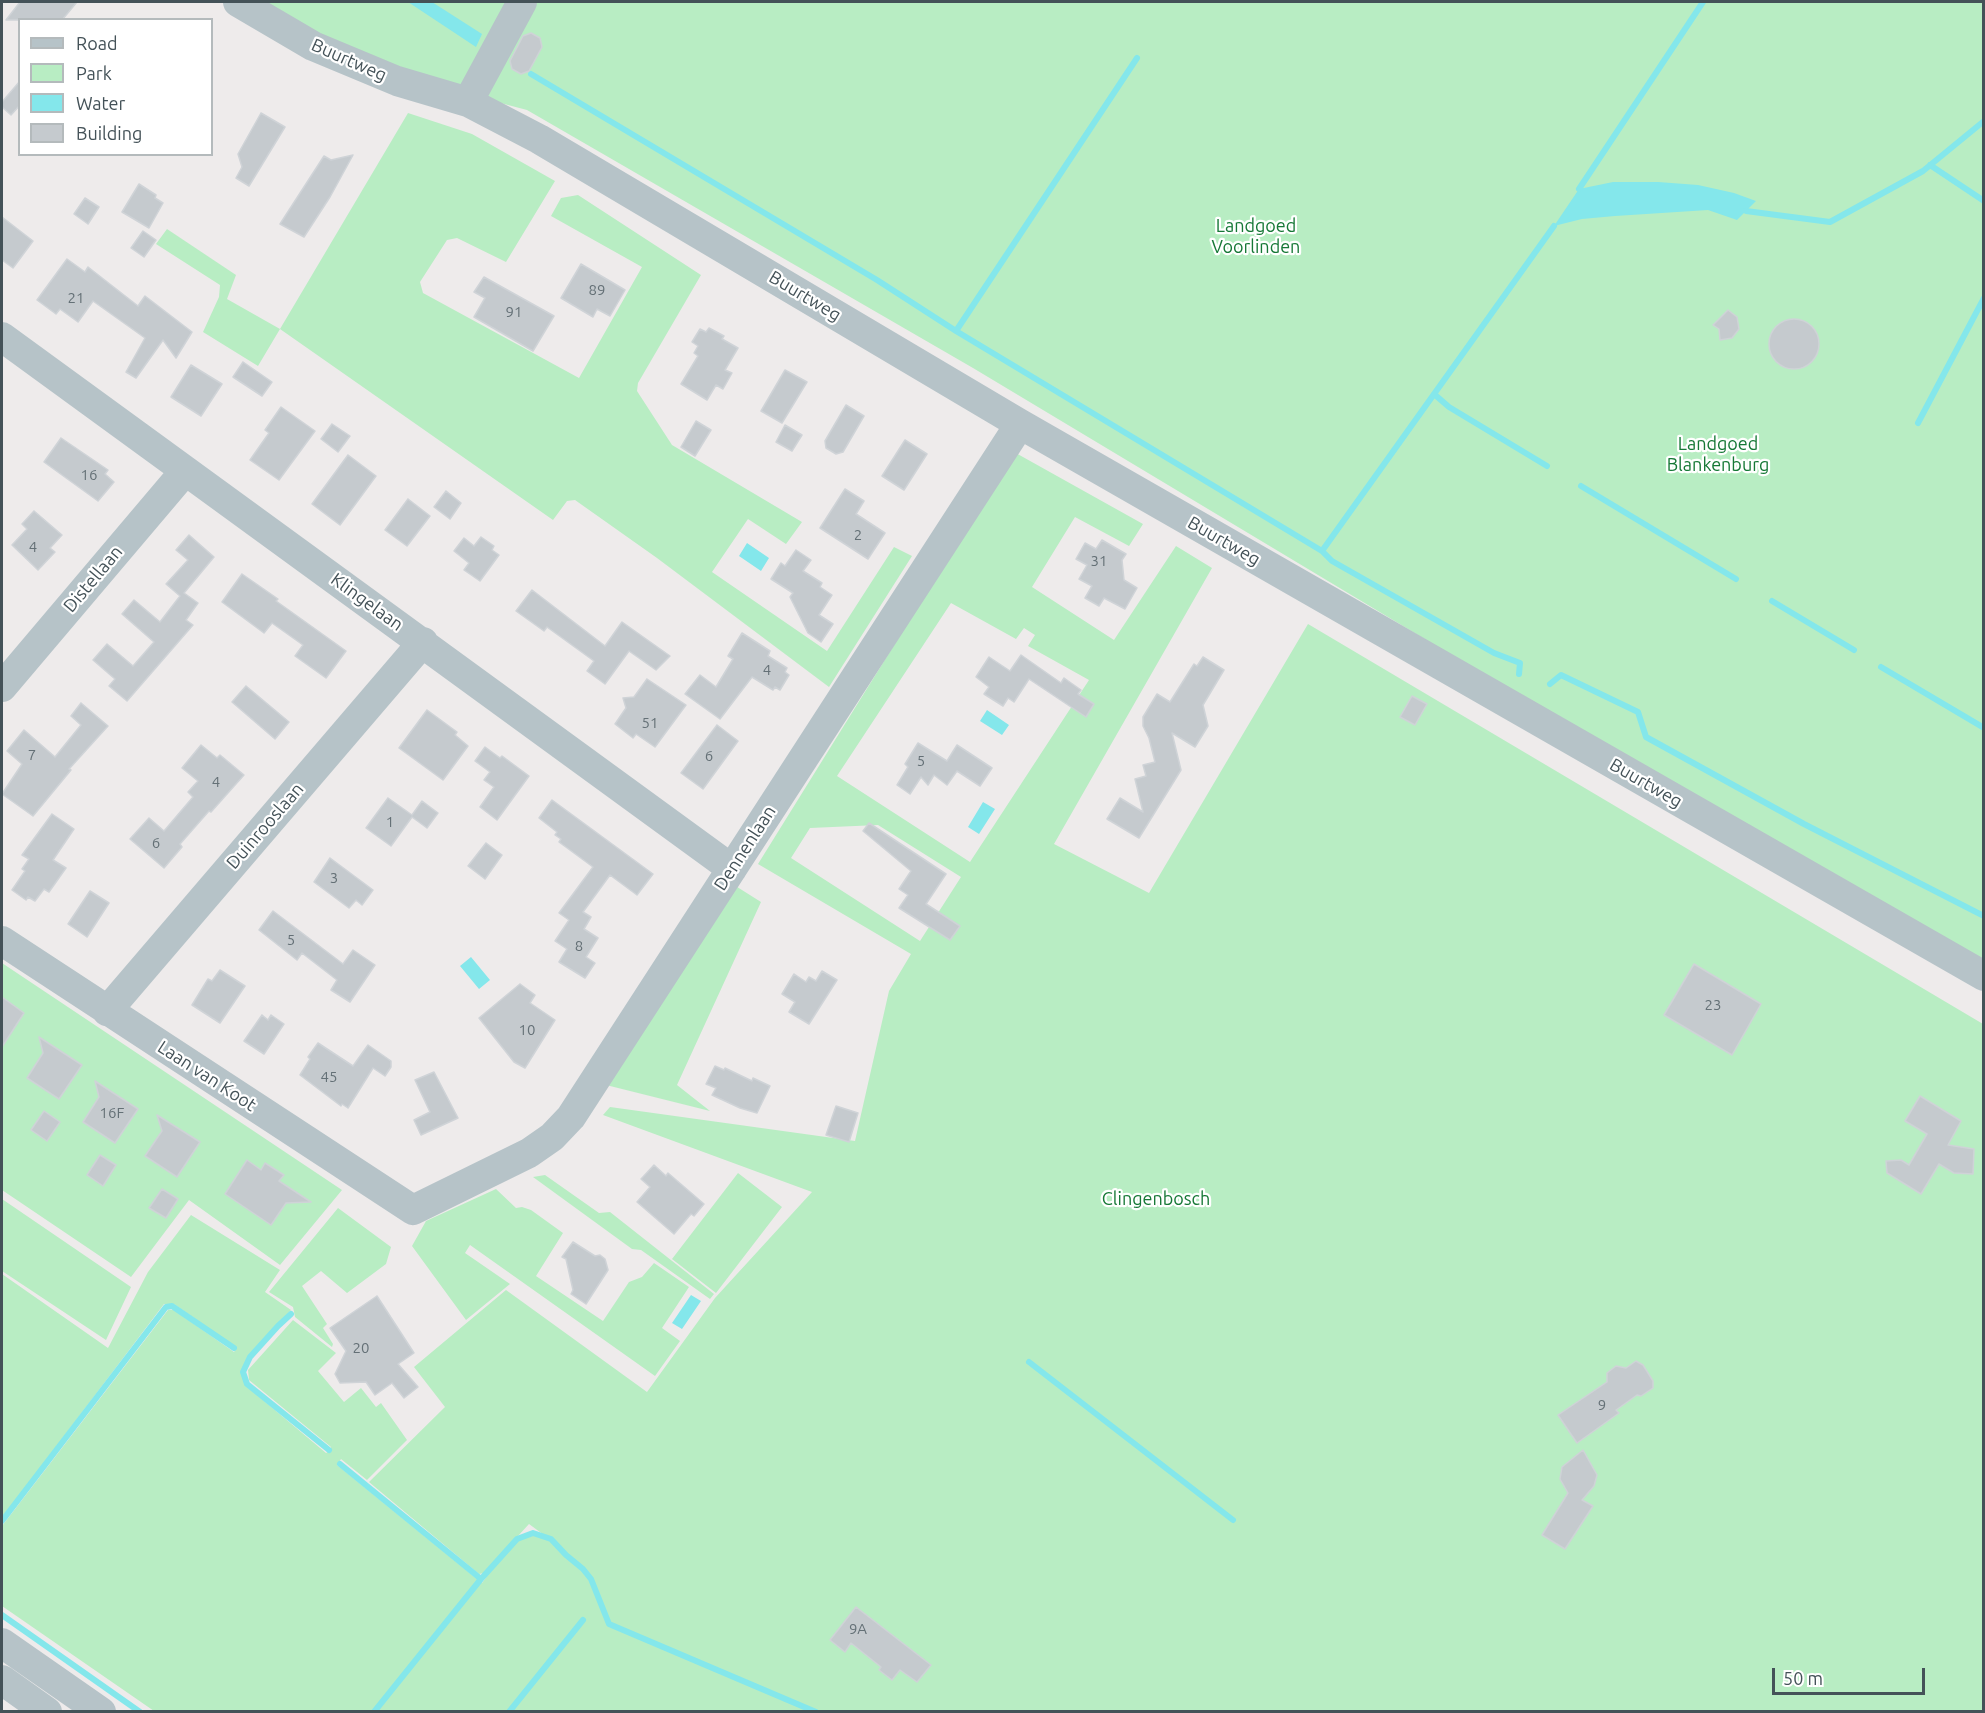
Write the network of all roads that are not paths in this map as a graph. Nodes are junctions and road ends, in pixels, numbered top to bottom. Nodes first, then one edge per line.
1 (238, 2) edge
2 (522, 2) edge
3 (468, 102) junction
4 (2, 337) edge
5 (1020, 424) junction
6 (185, 471) junction
7 (423, 642) junction
8 (2, 687) edge
9 (732, 869) junction
10 (2, 941) edge
11 (1983, 976) edge
12 (107, 1011) junction
13 (413, 1210) joint
14 (2, 1643) edge
15 (2, 1680) edge
16 (47, 1712) edge
17 (101, 1712) edge

1 - 3 street, Buurtweg
2 - 3 street
3 - 5 street, Buurtweg
4 - 6 street, Klingelaan
5 - 9 street, Dennenlaan
5 - 11 street, Buurtweg
6 - 7 street, Klingelaan
6 - 8 street, Distellaan
7 - 9 street, Klingelaan
7 - 12 street, Duinrooslaan
9 - 13 street, Dennenlaan
10 - 12 street, Laan van Koot
12 - 13 street, Laan van Koot
14 - 17 street
15 - 16 street

